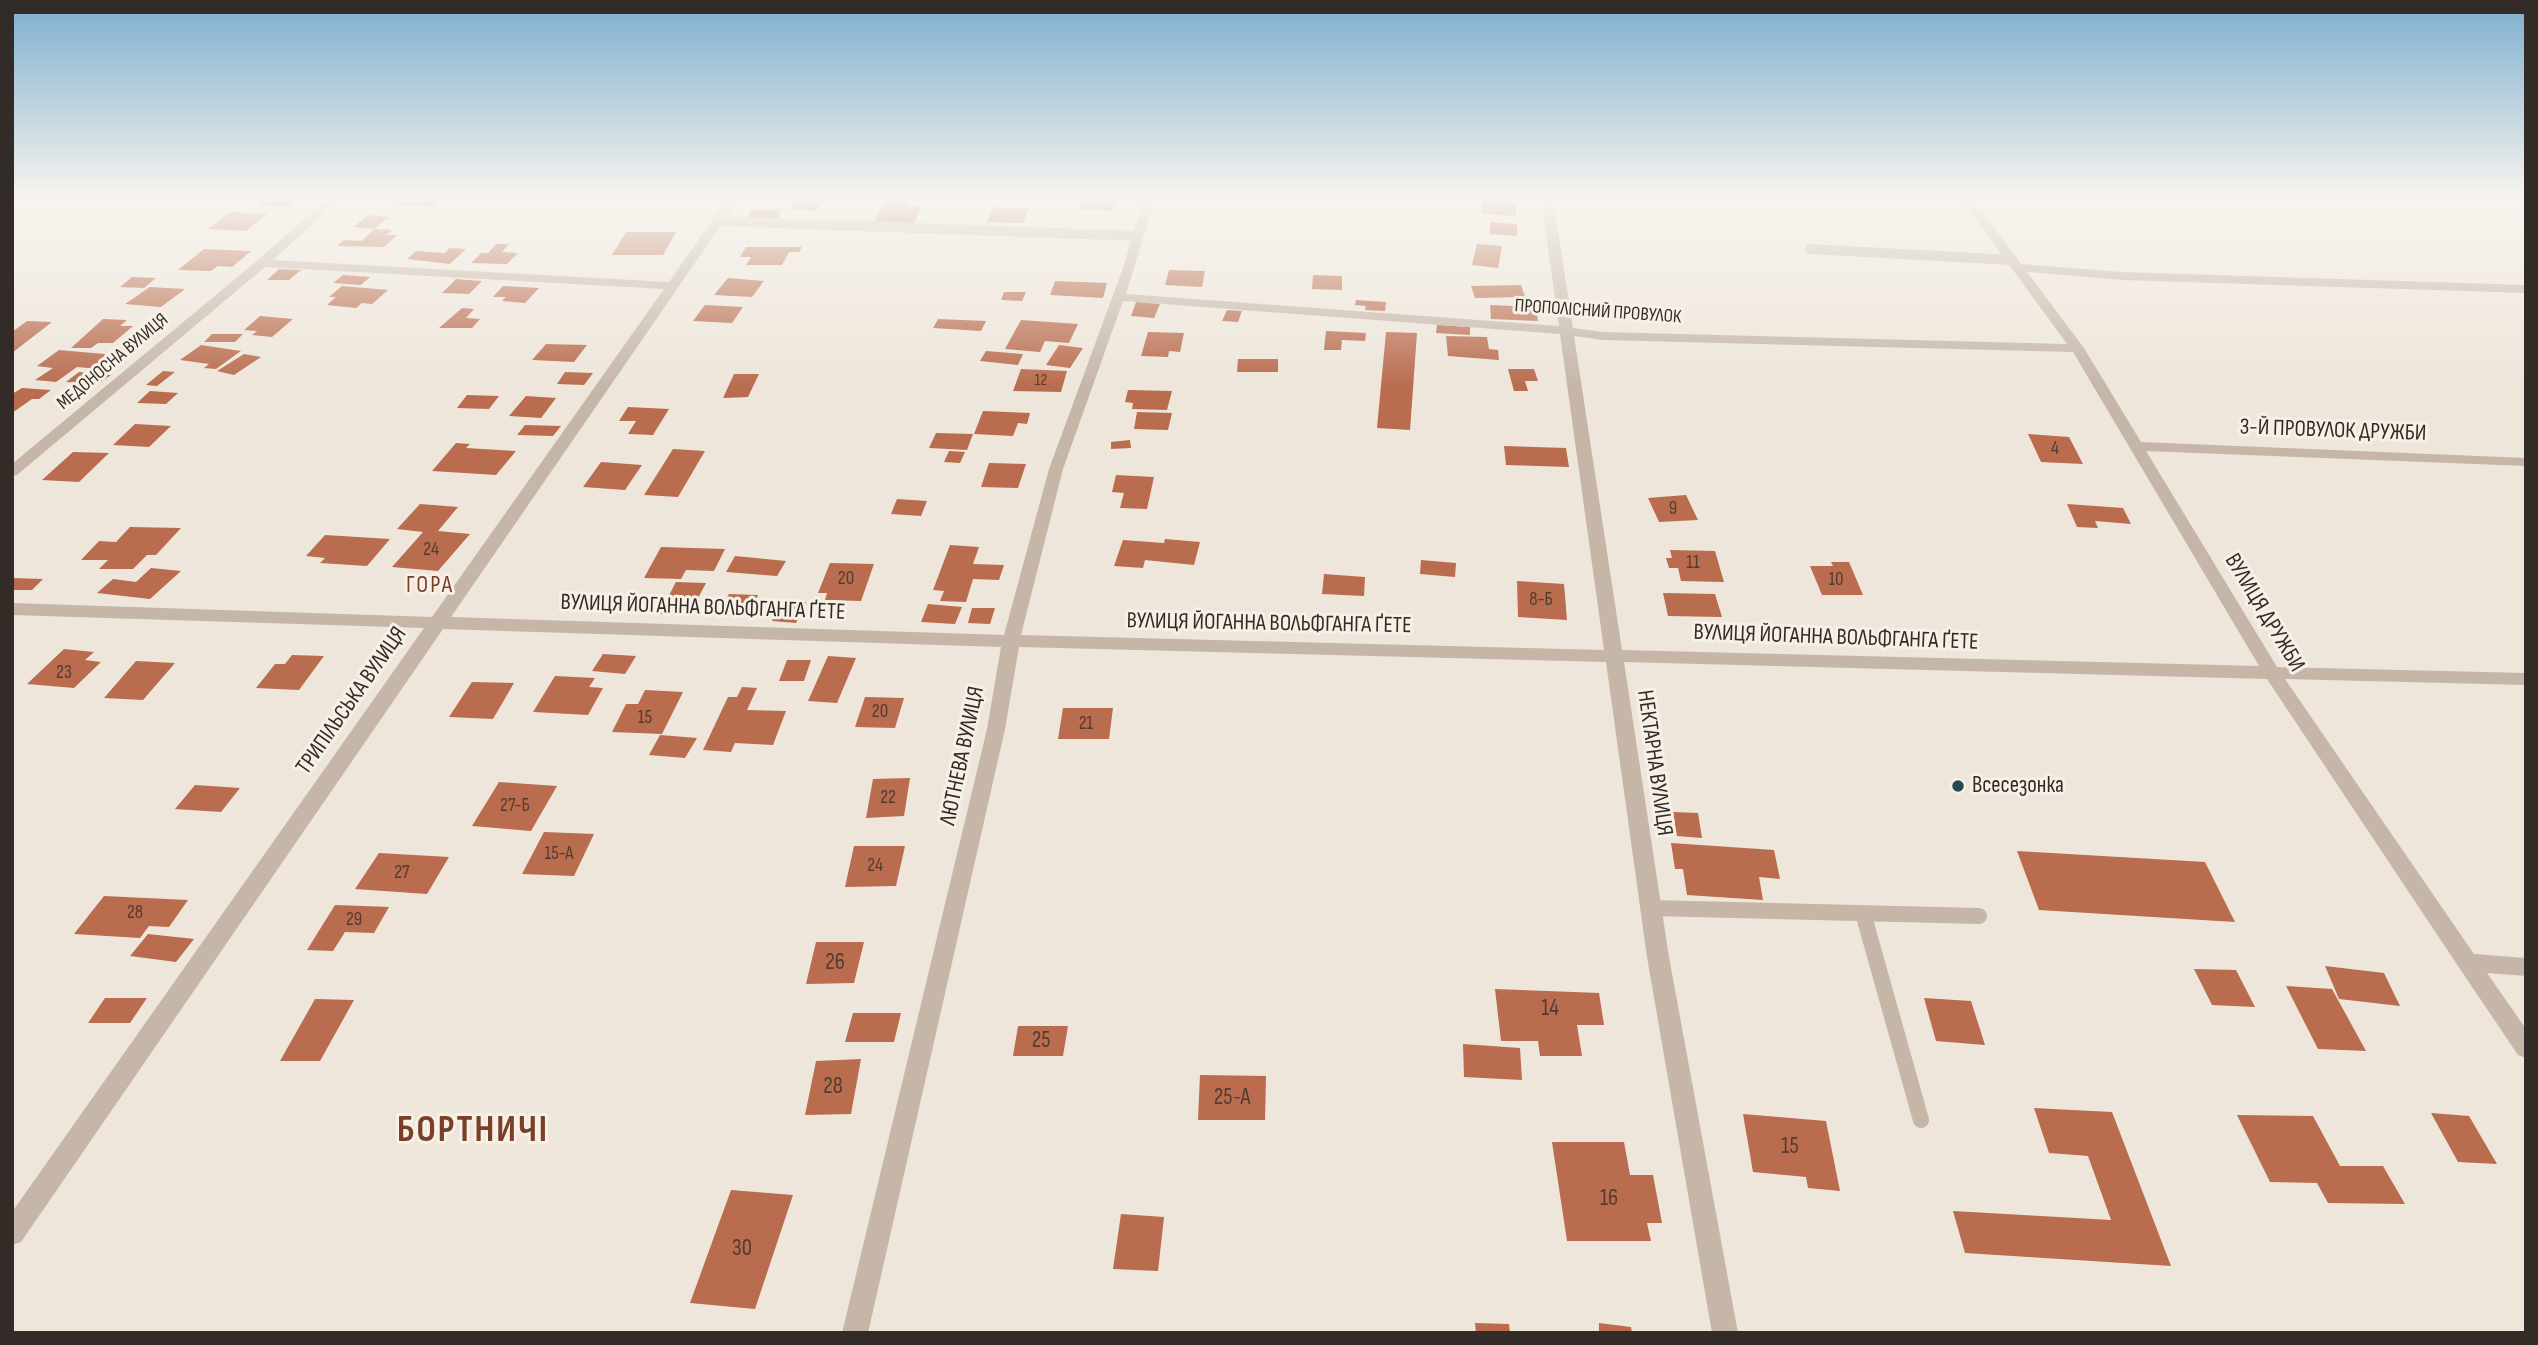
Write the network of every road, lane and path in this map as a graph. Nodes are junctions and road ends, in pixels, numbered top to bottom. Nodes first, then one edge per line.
1 (692, 262) edge
2 (1129, 262) edge
3 (1555, 262) edge
4 (1997, 262) edge
5 (262, 263) joint
6 (2015, 263) junction
7 (675, 286) junction
8 (2526, 289) edge
9 (1117, 297) junction
10 (1565, 332) junction
11 (2077, 348) junction
12 (2138, 446) junction
13 (2526, 462) edge
14 (12, 472) edge
15 (12, 608) edge
16 (436, 622) junction
17 (1011, 641) junction
18 (1614, 655) junction
19 (2272, 673) junction
20 (2526, 679) edge
21 (1651, 908) junction
22 (1863, 913) junction
23 (1979, 916) dead end
24 (2467, 962) junction
25 (2526, 967) edge
26 (2526, 1048) edge
27 (1921, 1120) dead end
28 (12, 1233) edge
29 (855, 1333) edge
30 (1725, 1333) edge

1 - 7 street, ТРИПІЛЬСЬКА ВУЛИЦЯ
2 - 9 street, ЛЮТНЕВА ВУЛИЦЯ
3 - 10 street, НЕКТАРНА ВУЛИЦЯ
4 - 6 lane
5 - 7 street
5 - 14 street, МЕДОНОСНА ВУЛИЦЯ
6 - 8 street
6 - 11 street, ВУЛИЦЯ ДРУЖБИ
7 - 16 street, ТРИПІЛЬСЬКА ВУЛИЦЯ
9 - 10 street, ПРОПОЛІСНИЙ ПРОВУЛОК
9 - 17 street, ЛЮТНЕВА ВУЛИЦЯ
10 - 11 street, ПРОПОЛІСНИЙ ПРОВУЛОК
10 - 18 street, НЕКТАРНА ВУЛИЦЯ
11 - 12 street, ВУЛИЦЯ ДРУЖБИ
12 - 13 street, 3-Й ПРОВУЛОК ДРУЖБИ
12 - 19 street, ВУЛИЦЯ ДРУЖБИ
15 - 16 street, ВУЛИЦЯ ЙОГАННА ВОЛЬФГАНГА ҐЕТЕ
16 - 17 street, ВУЛИЦЯ ЙОГАННА ВОЛЬФГАНГА ҐЕТЕ
16 - 28 street, ТРИПІЛЬСЬКА ВУЛИЦЯ
17 - 18 street, ВУЛИЦЯ ЙОГАННА ВОЛЬФГАНГА ҐЕТЕ
17 - 29 street, ЛЮТНЕВА ВУЛИЦЯ
18 - 19 street, ВУЛИЦЯ ЙОГАННА ВОЛЬФГАНГА ҐЕТЕ
18 - 21 street, НЕКТАРНА ВУЛИЦЯ
19 - 20 street, ВУЛИЦЯ ЙОГАННА ВОЛЬФГАНГА ҐЕТЕ
19 - 24 street, ВУЛИЦЯ ДРУЖБИ
21 - 22 lane
21 - 30 street, НЕКТАРНА ВУЛИЦЯ
22 - 23 lane
22 - 27 lane
24 - 25 street
24 - 26 street, ВУЛИЦЯ ДРУЖБИ

